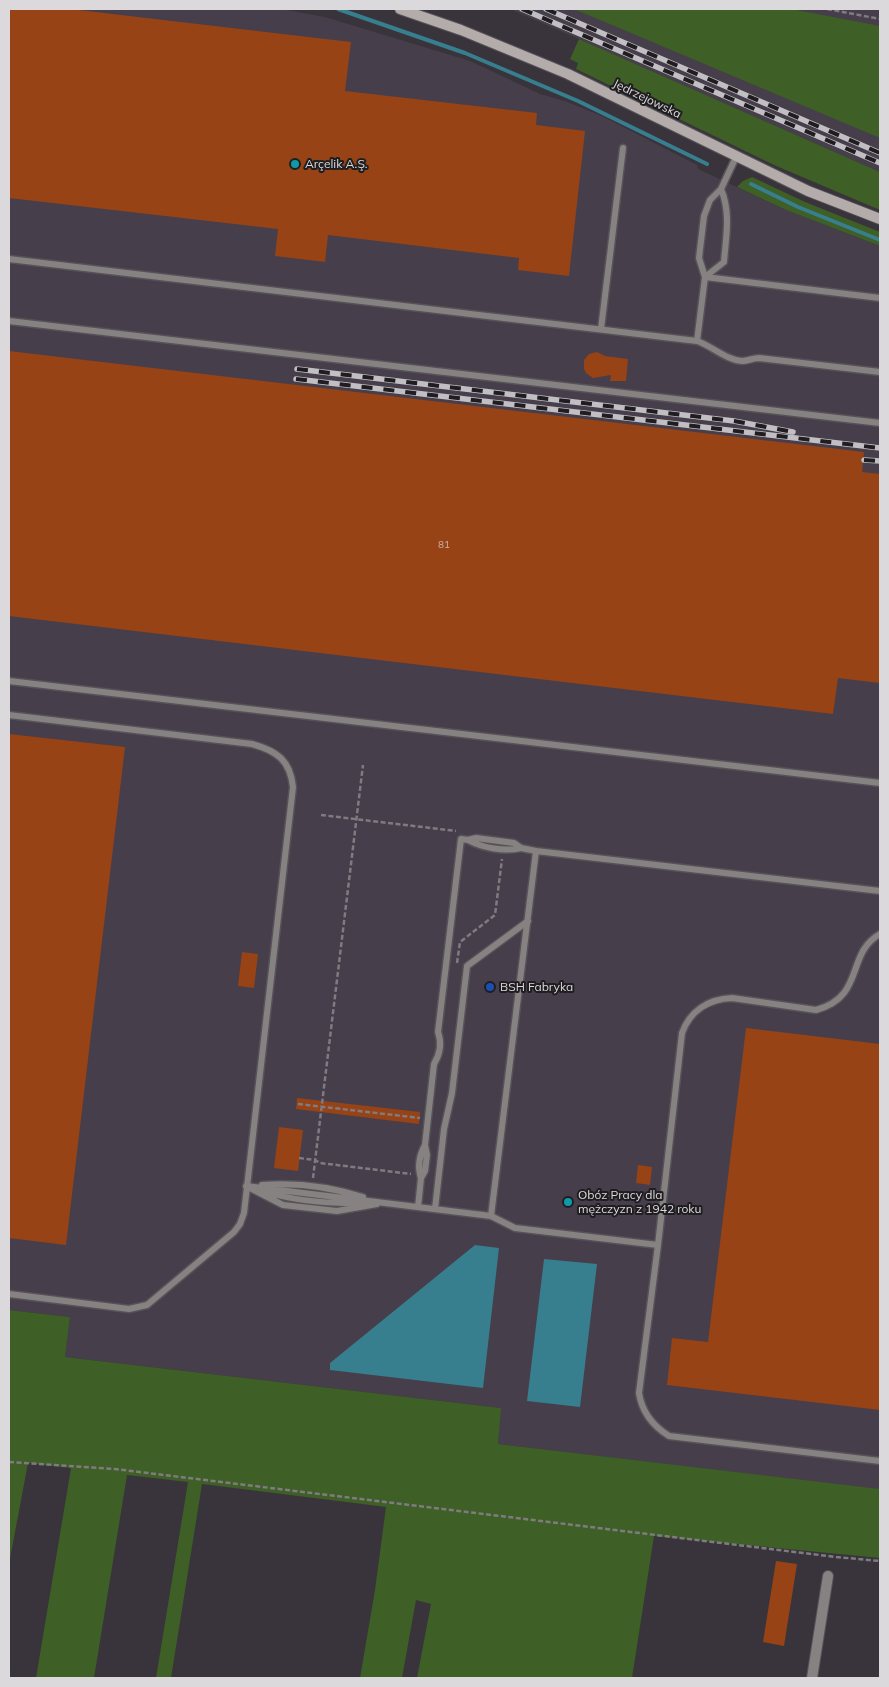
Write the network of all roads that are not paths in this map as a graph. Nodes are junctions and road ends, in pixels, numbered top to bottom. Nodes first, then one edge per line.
1 (400, 9) edge
2 (623, 148) dead end
3 (736, 156) junction
4 (721, 189) junction
5 (880, 219) edge
6 (9, 259) edge
7 (704, 277) junction
8 (880, 298) edge
9 (9, 321) edge
10 (601, 329) junction
11 (697, 341) junction
12 (880, 372) edge
13 (880, 423) edge
14 (9, 680) edge
15 (9, 715) edge
16 (880, 783) edge
17 (536, 851) junction
18 (880, 891) edge
19 (528, 921) junction
20 (880, 934) edge
21 (246, 1186) junction
22 (383, 1202) junction
23 (418, 1207) junction
24 (435, 1209) junction
25 (491, 1216) junction
26 (658, 1246) junction
27 (9, 1294) edge
28 (880, 1461) edge
29 (828, 1576) dead end
30 (812, 1678) edge

1 - 3 street, Jędrzejowska
2 - 10 lane
3 - 4 lane
3 - 5 street, Jędrzejowska
4 - 7 lane
4 - 7 lane
6 - 10 lane
7 - 8 lane
7 - 11 lane
9 - 13 lane
10 - 11 lane
11 - 12 lane
14 - 16 lane
15 - 21 lane
17 - 18 lane
17 - 19 lane
17 - 23 lane
19 - 24 lane
19 - 25 lane
20 - 26 lane
21 - 22 lane
21 - 22 lane
21 - 22 lane
21 - 27 lane
22 - 23 lane
23 - 24 lane
24 - 25 lane
25 - 26 lane
26 - 28 lane
29 - 30 street

